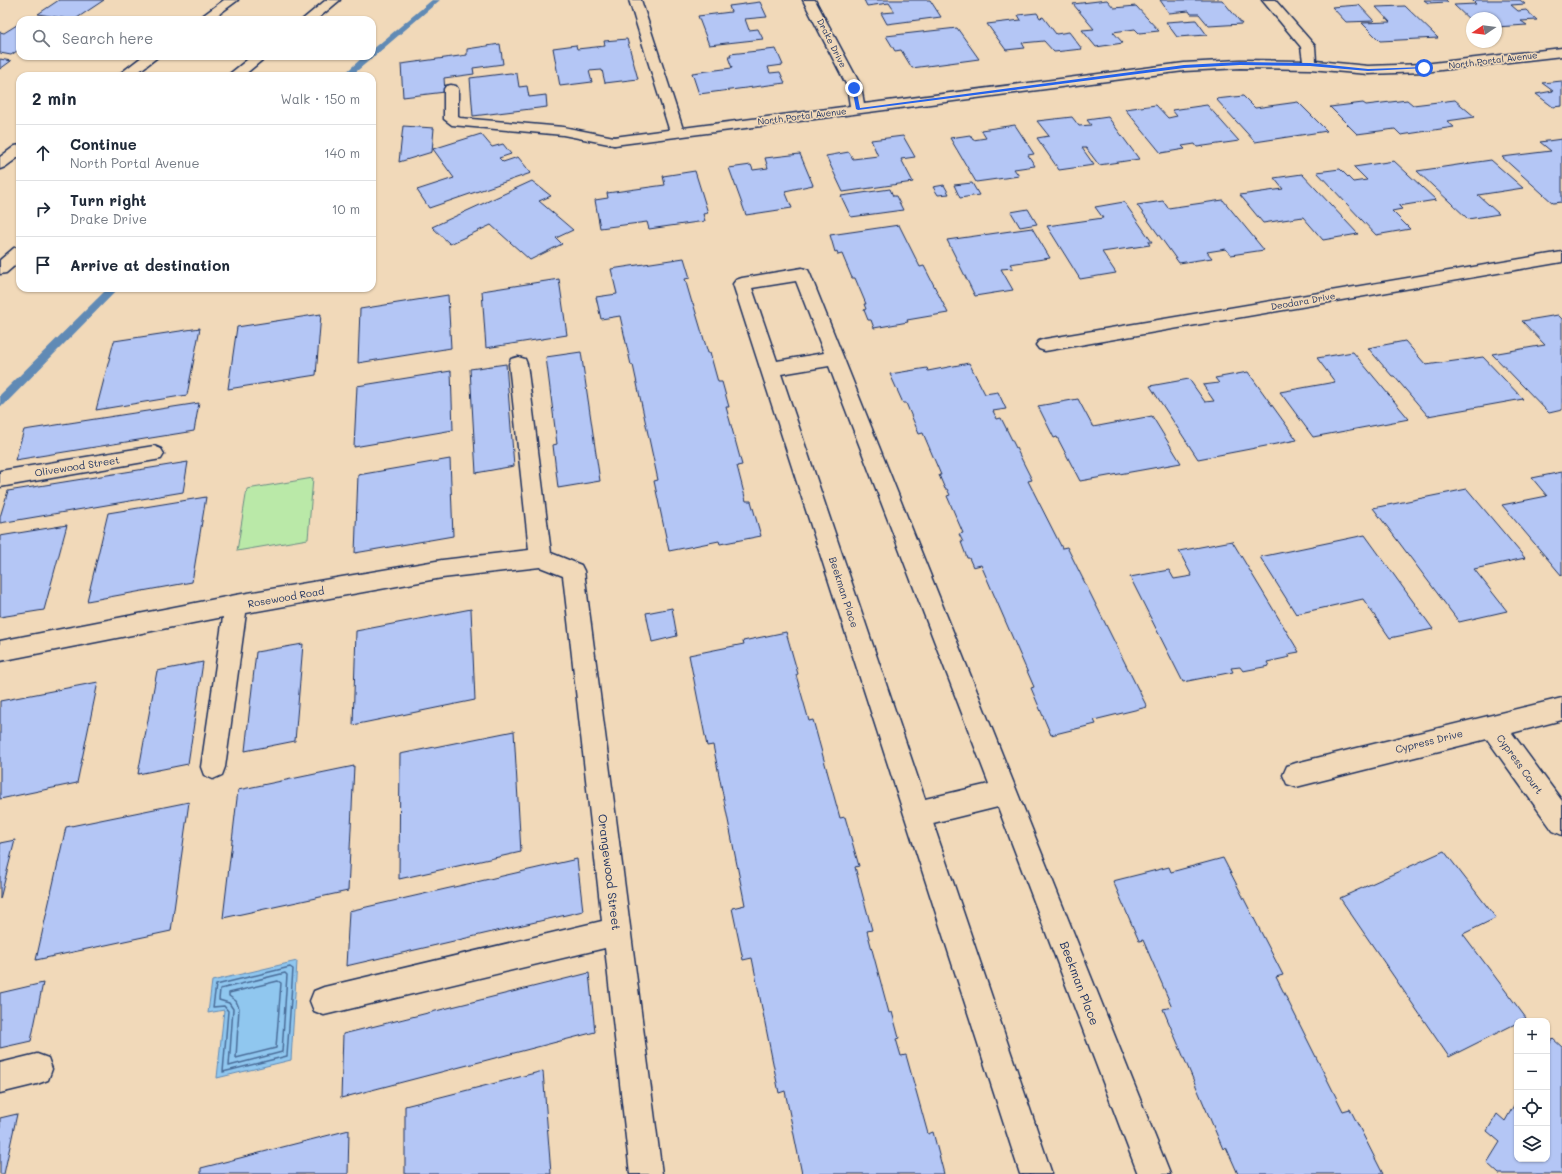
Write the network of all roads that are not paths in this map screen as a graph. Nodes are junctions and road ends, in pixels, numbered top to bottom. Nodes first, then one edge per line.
1 (232, 0) edge
2 (334, 0) edge
3 (635, 0) edge
4 (809, 0) edge
5 (1268, 0) edge
6 (209, 16) edge
7 (313, 16) edge
8 (1562, 52) edge
9 (146, 60) edge
10 (255, 60) edge
11 (1310, 65) junction
12 (130, 72) edge
13 (239, 72) edge
14 (451, 89) dead end
15 (858, 109) junction
16 (677, 132) junction
17 (16, 152) edge
18 (0, 164) edge
19 (16, 255) edge
20 (1562, 257) edge
21 (0, 269) edge
22 (1045, 345) dead end
23 (835, 358) junction
24 (518, 364) dead end
25 (770, 369) junction
26 (154, 454) dead end
27 (0, 479) edge
28 (541, 558) junction
29 (573, 571) joint
30 (236, 605) junction
31 (0, 651) edge
32 (1562, 709) edge
33 (1492, 726) junction
34 (213, 766) dead end
35 (1296, 775) dead end
36 (1005, 793) junction
37 (918, 814) junction
38 (1562, 822) edge
39 (617, 931) junction
40 (324, 1001) dead end
41 (37, 1069) dead end
42 (0, 1078) edge
43 (646, 1174) edge
44 (1036, 1174) edge
45 (1154, 1174) edge

1 - 6 main road
2 - 7 main road
3 - 16 main road
4 - 15 main road, Drake Drive
5 - 11 main road
8 - 11 main road, North Portal Avenue
9 - 12 main road
10 - 13 main road
11 - 15 main road, North Portal Avenue
14 - 16 main road, North Portal Avenue
15 - 16 main road, North Portal Avenue
17 - 18 main road
19 - 21 main road
20 - 22 main road, Deodara Drive
23 - 25 main road
23 - 25 main road, Beekman Place
23 - 36 main road, Beekman Place
24 - 28 main road
25 - 37 main road, Beekman Place
26 - 27 main road, Olivewood Street
28 - 29 main road, Rosewood Road
28 - 30 main road, Rosewood Road
29 - 39 main road, Orangewood Street
30 - 31 main road, Rosewood Road
30 - 34 main road
32 - 33 main road, Cypress Drive
33 - 35 main road, Cypress Drive
33 - 38 main road, Cypress Court
36 - 37 main road
36 - 45 main road, Beekman Place
37 - 44 main road, Beekman Place
39 - 40 main road
39 - 43 main road, Orangewood Street
41 - 42 main road

